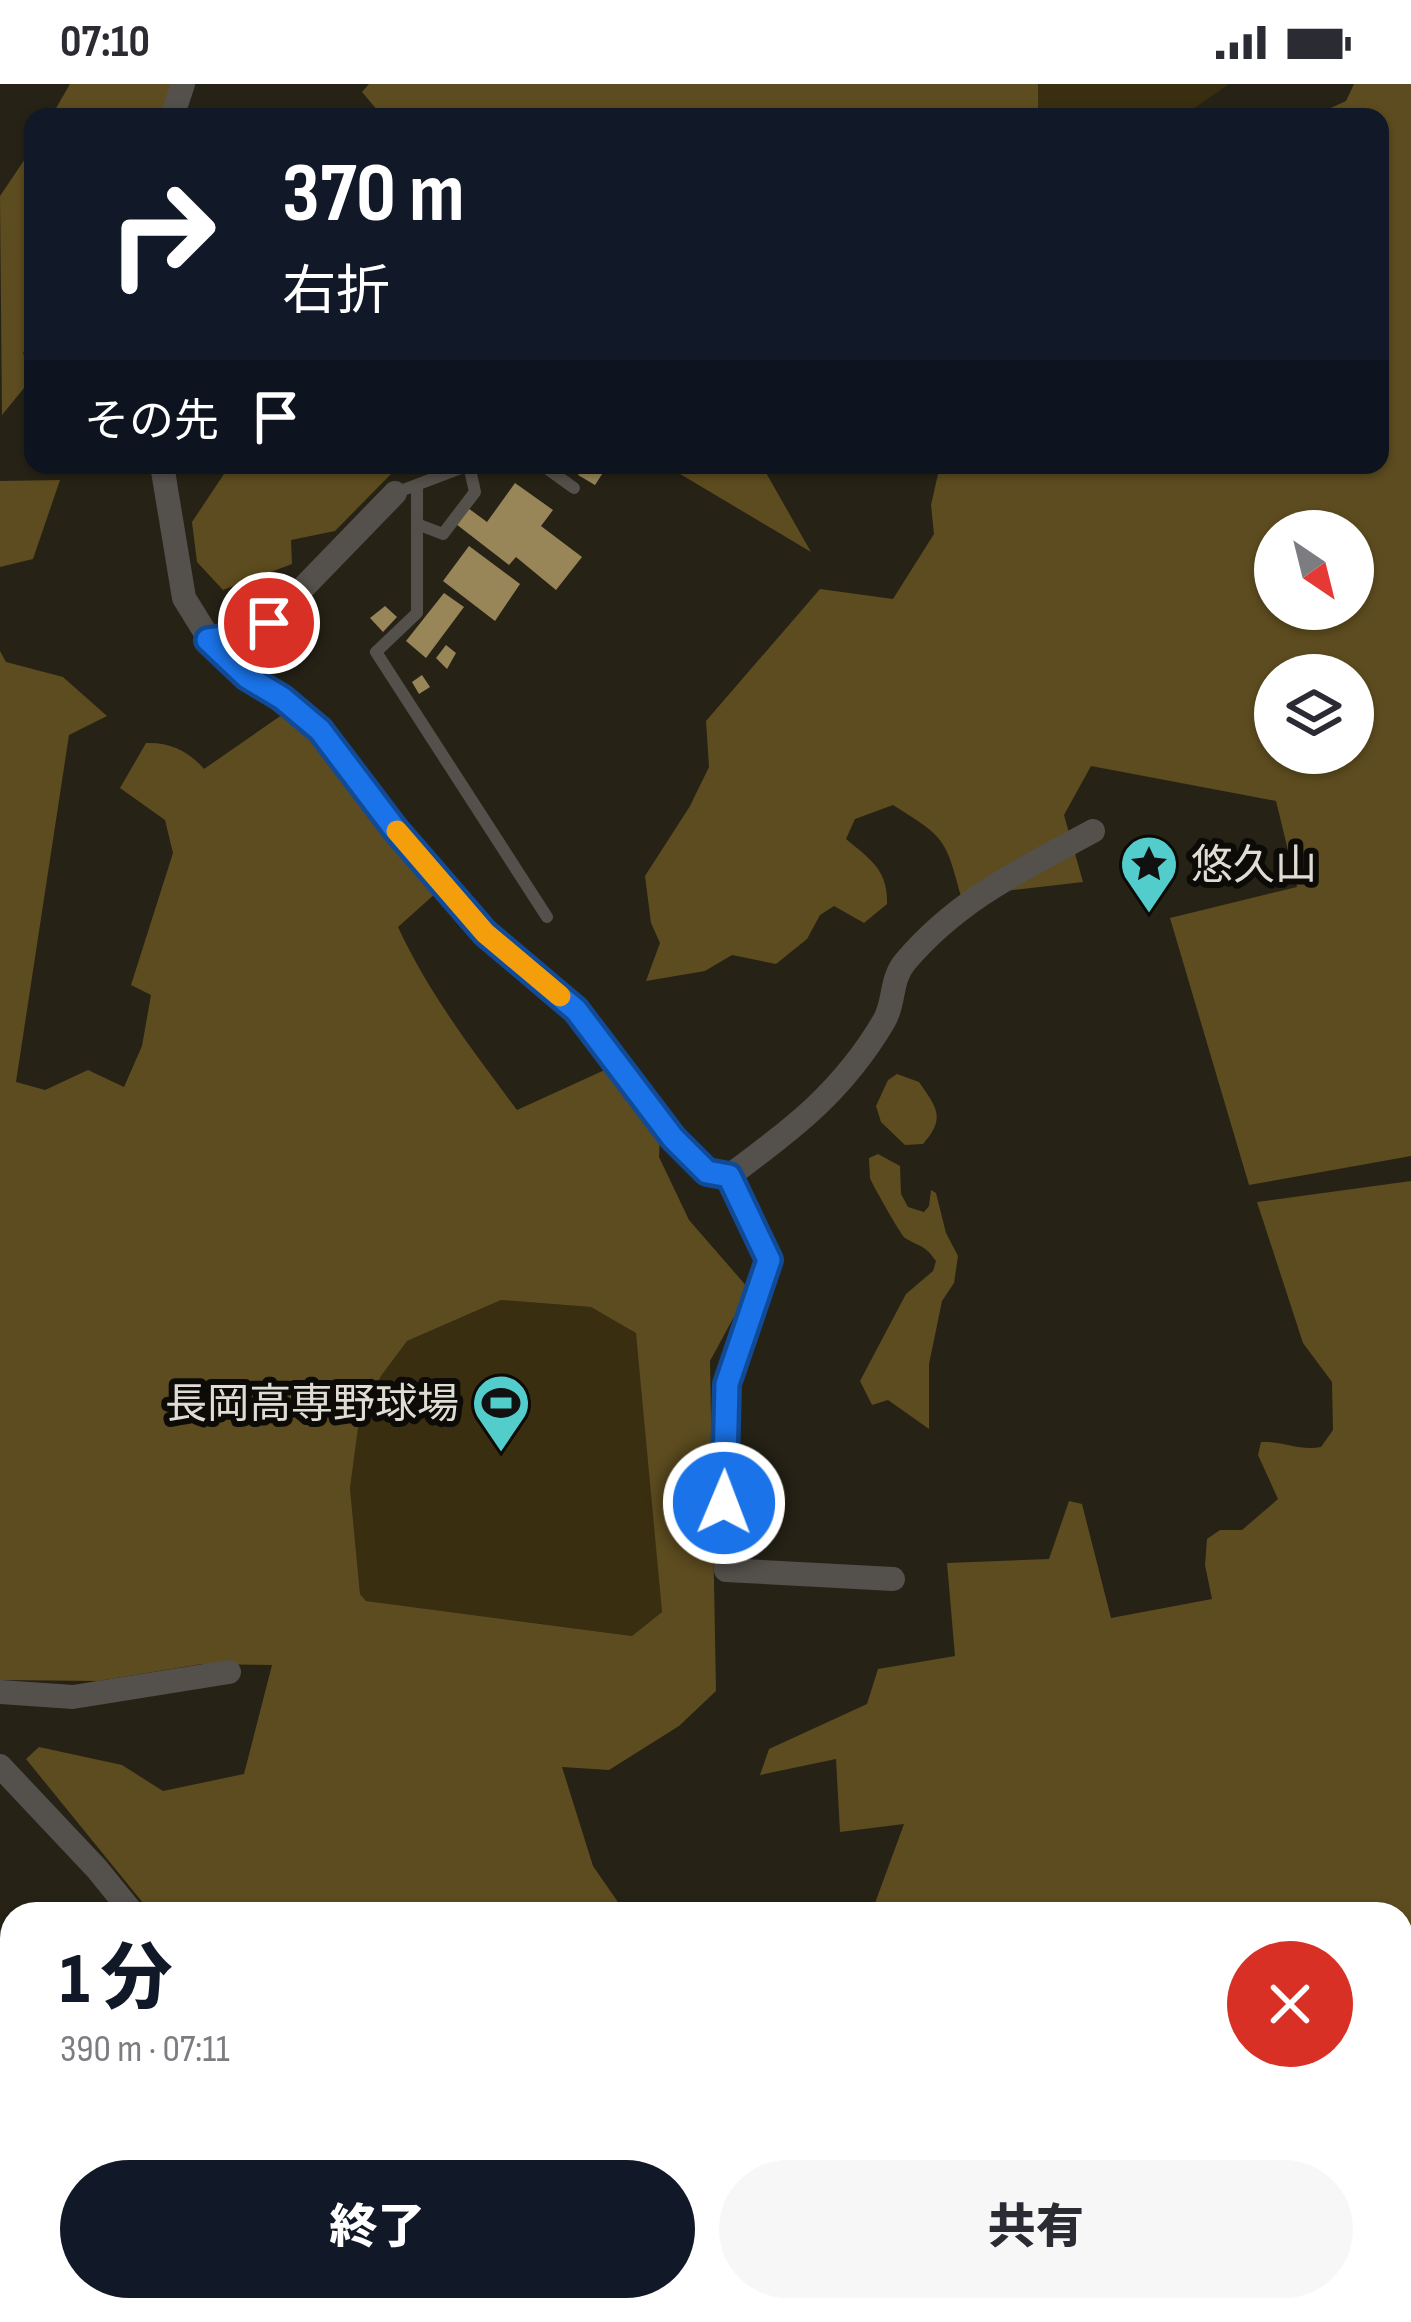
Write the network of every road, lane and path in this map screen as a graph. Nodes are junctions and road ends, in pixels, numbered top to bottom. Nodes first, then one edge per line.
1 (163, 474) edge
2 (445, 474) edge
3 (471, 474) edge
4 (555, 474) edge
5 (574, 488) dead end
6 (406, 489) junction
7 (417, 524) junction
8 (208, 640) junction
9 (1093, 831) dead end
10 (547, 917) dead end
11 (729, 1176) junction
12 (892, 1579) dead end
13 (229, 1672) dead end
14 (0, 1692) edge
15 (0, 1766) edge
16 (124, 1902) edge

1 - 8 street
2 - 6 lane
3 - 7 lane
4 - 5 lane
6 - 7 lane
6 - 8 street
7 - 10 lane
8 - 11 street
9 - 11 street
11 - 12 street
13 - 14 street
15 - 16 street

